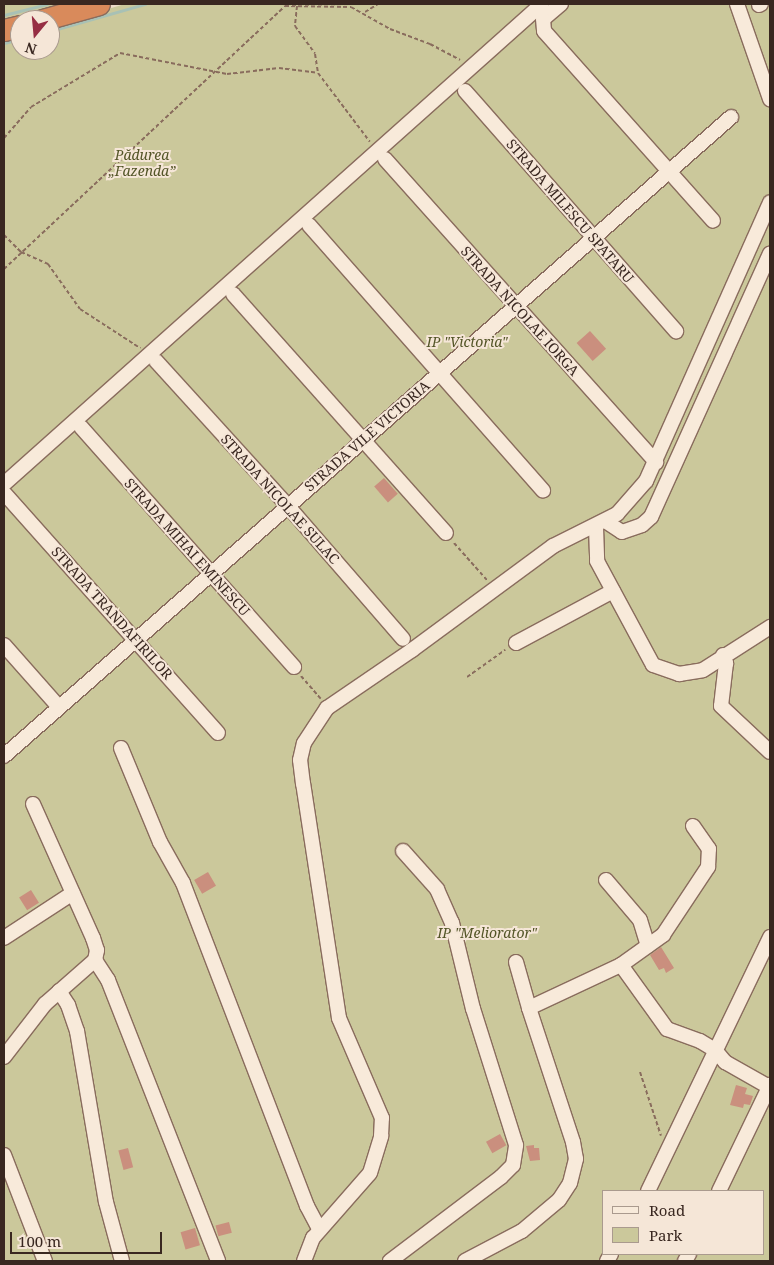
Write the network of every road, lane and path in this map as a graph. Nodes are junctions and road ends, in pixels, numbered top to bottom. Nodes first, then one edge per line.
1 (99, 4) edge
2 (288, 4) edge
3 (378, 4) edge
4 (542, 4) edge
5 (561, 4) edge
6 (737, 4) edge
7 (285, 6) junction
8 (297, 6) junction
9 (365, 12) junction
10 (60, 15) edge
11 (528, 17) junction
12 (543, 19) junction
13 (471, 66) junction
14 (214, 70) junction
15 (318, 73) junction
16 (465, 91) dead end
17 (770, 99) edge
18 (731, 117) dead end
19 (4, 138) edge
20 (381, 155) junction
21 (670, 169) junction
22 (770, 202) edge
23 (713, 221) dead end
24 (309, 225) dead end
25 (4, 235) edge
26 (592, 239) junction
27 (21, 252) junction
28 (770, 254) edge
29 (4, 269) edge
30 (233, 294) dead end
31 (516, 307) junction
32 (676, 331) dead end
33 (152, 357) junction
34 (441, 371) junction
35 (81, 427) dead end
36 (364, 440) junction
37 (656, 462) junction
38 (4, 489) edge
39 (543, 490) dead end
40 (287, 506) junction
41 (601, 524) junction
42 (446, 533) joint
43 (210, 573) junction
44 (495, 589) junction
45 (613, 591) junction
46 (770, 627) edge
47 (136, 639) junction
48 (403, 639) dead end
49 (516, 643) joint
50 (4, 645) edge
51 (723, 655) junction
52 (294, 667) joint
53 (466, 677) dead end
54 (58, 706) junction
55 (327, 708) junction
56 (218, 734) dead end
57 (121, 748) dead end
58 (770, 752) edge
59 (4, 756) edge
60 (32, 804) dead end
61 (693, 826) dead end
62 (403, 851) dead end
63 (606, 880) dead end
64 (73, 893) junction
65 (770, 937) edge
66 (4, 938) edge
67 (648, 946) junction
68 (95, 960) junction
69 (516, 962) dead end
70 (621, 966) junction
71 (59, 991) junction
72 (529, 1008) junction
73 (715, 1050) junction
74 (4, 1056) edge
75 (640, 1072) dead end
76 (770, 1086) edge
77 (4, 1155) edge
78 (666, 1155) junction
79 (648, 1190) edge
80 (719, 1190) edge
81 (320, 1230) junction
82 (45, 1261) edge
83 (122, 1261) edge
84 (218, 1261) edge
85 (304, 1261) edge
86 (390, 1261) edge
87 (465, 1261) edge

1 - 10 highway
2 - 7 path
3 - 9 path
4 - 11 street
5 - 12 street
6 - 17 street
7 - 8 path
7 - 14 path
8 - 9 path
8 - 15 path
9 - 13 path
11 - 12 street
11 - 13 street
12 - 21 street
13 - 20 street
14 - 15 path
14 - 19 path
14 - 27 path
15 - 20 path
16 - 26 street, STRADA MILESCU SPATARU
18 - 21 street, STRADA VILE VICTORIA
20 - 31 street, STRADA NICOLAE IORGA
20 - 33 street
21 - 23 street
21 - 26 street, STRADA VILE VICTORIA
22 - 37 street
24 - 34 street
25 - 27 path
26 - 31 street, STRADA VILE VICTORIA
26 - 32 street, STRADA MILESCU SPATARU
27 - 29 path
27 - 33 path
28 - 41 street
30 - 36 street
31 - 34 street, STRADA VILE VICTORIA
31 - 37 street, STRADA NICOLAE IORGA
33 - 38 street
33 - 40 street, STRADA NICOLAE SULAC
34 - 36 street, STRADA VILE VICTORIA
34 - 39 street
35 - 43 street, STRADA MIHAI EMINESCU
36 - 40 street, STRADA VILE VICTORIA
36 - 42 street
37 - 41 street
38 - 47 street, STRADA TRANDAFIRILOR
40 - 43 street, STRADA VILE VICTORIA
40 - 48 street, STRADA NICOLAE SULAC
41 - 44 street
41 - 45 street
42 - 44 path
43 - 47 street, STRADA VILE VICTORIA
43 - 52 street, STRADA MIHAI EMINESCU
44 - 55 street
45 - 49 street
45 - 51 street
46 - 51 street
47 - 54 street, STRADA VILE VICTORIA
47 - 56 street, STRADA TRANDAFIRILOR
49 - 53 path
50 - 54 street
51 - 58 street
52 - 55 path
54 - 59 street, STRADA VILE VICTORIA
55 - 81 street
57 - 81 street
60 - 64 street
61 - 67 street
62 - 86 street
63 - 67 street
64 - 66 street
64 - 68 street
65 - 73 street
67 - 70 street
68 - 71 street
68 - 84 street
69 - 72 street
70 - 72 street
70 - 73 street
71 - 74 street
71 - 83 street
72 - 87 street
73 - 76 street
73 - 78 street
75 - 78 path
76 - 80 street
77 - 82 street
78 - 79 street
81 - 85 street

